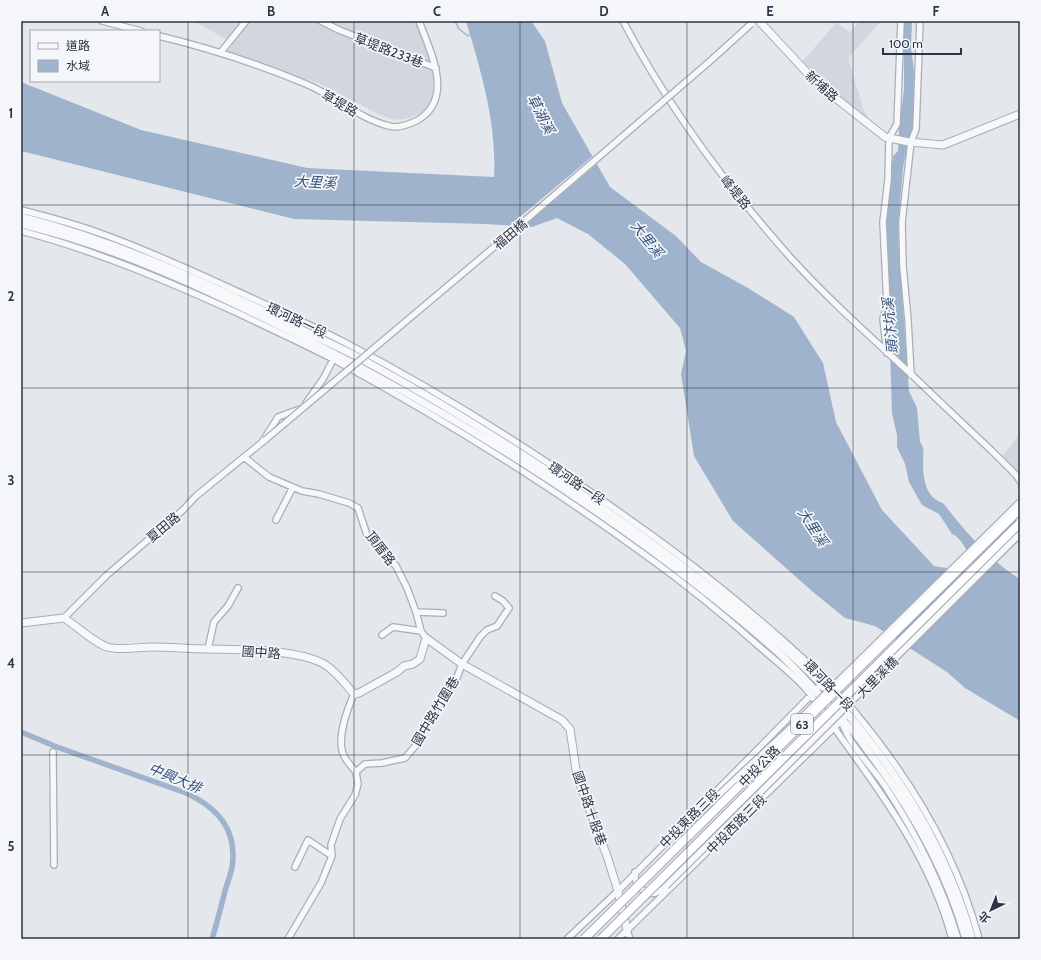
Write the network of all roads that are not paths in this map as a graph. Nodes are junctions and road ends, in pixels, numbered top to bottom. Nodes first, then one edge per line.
1 (102, 21) edge
2 (246, 21) edge
3 (320, 21) edge
4 (419, 21) edge
5 (623, 21) edge
6 (759, 21) edge
7 (901, 21) edge
8 (920, 21) edge
9 (752, 22) edge
10 (137, 30) edge
11 (160, 36) edge
12 (221, 52) junction
13 (436, 68) junction
14 (1020, 114) edge
15 (891, 138) junction
16 (910, 142) junction
17 (21, 210) edge
18 (21, 217) edge
19 (21, 224) edge
20 (21, 231) edge
21 (338, 351) junction
22 (887, 353) junction
23 (911, 375) junction
24 (264, 440) junction
25 (244, 457) junction
26 (1020, 481) edge
27 (294, 487) junction
28 (1020, 502) edge
29 (1020, 510) edge
30 (276, 520) dead end
31 (1020, 523) edge
32 (1020, 534) edge
33 (238, 588) dead end
34 (495, 596) dead end
35 (416, 612) junction
36 (442, 613) dead end
37 (64, 618) junction
38 (21, 623) edge
39 (421, 631) junction
40 (382, 635) dead end
41 (426, 638) junction
42 (208, 649) junction
43 (462, 664) junction
44 (824, 682) junction
45 (816, 690) junction
46 (354, 694) junction
47 (810, 696) junction
48 (850, 712) junction
49 (841, 720) junction
50 (834, 727) junction
51 (54, 752) dead end
52 (356, 772) junction
53 (661, 846) junction
54 (332, 856) junction
55 (54, 865) dead end
56 (295, 867) dead end
57 (636, 872) junction
58 (666, 886) junction
59 (618, 891) junction
60 (652, 905) junction
61 (957, 914) junction
62 (627, 930) junction
63 (288, 939) edge
64 (567, 939) edge
65 (584, 939) edge
66 (601, 939) edge
67 (618, 939) edge
68 (630, 939) edge
69 (952, 939) edge
70 (958, 939) edge
71 (966, 939) edge
72 (972, 939) edge
73 (979, 939) edge

1 - 10 street
2 - 12 street
3 - 13 street, 草堤路233巷
4 - 13 street, 草堤路
5 - 22 street, 峰堤路
6 - 15 street, 新埔路
7 - 15 street
8 - 16 street
9 - 24 street, 福田橋, bridge
11 - 12 street, 草堤路
12 - 13 street, 草堤路
14 - 16 street
15 - 16 street, 新埔路
15 - 22 street
16 - 23 street
17 - 21 street, 環河路一段
18 - 21 street, 環河路一段
19 - 21 street, 環河路一段
20 - 21 street, 環河路一段
21 - 24 street
21 - 44 street, 環河路一段
21 - 45 street, 環河路一段
21 - 47 street, 環河路一段
22 - 23 street
23 - 26 street
24 - 25 street, 夏田路
25 - 27 street, 頂厝路
25 - 37 street, 夏田路
27 - 30 street
27 - 35 street, 頂厝路
28 - 53 street, 大里溪橋, bridge
29 - 65 main road, 中投公路 / 63, bridge
31 - 66 main road, 中投公路 / 63, bridge
32 - 58 street, 大里溪橋, bridge
33 - 42 street
34 - 43 street, 國中路竹圍巷
35 - 36 street
35 - 39 street, 頂厝路
37 - 38 street
37 - 42 street, 國中路
39 - 40 street
39 - 41 street, 頂厝路
41 - 43 street
41 - 46 street
42 - 46 street, 國中路
43 - 52 street, 國中路竹圍巷
43 - 59 street, 國中路十股巷
44 - 45 street, 中投東路三段
44 - 48 street, 環河路一段
45 - 47 street, 中投東路三段
45 - 49 street, 環河路一段
46 - 52 street
47 - 50 street, 環河路一段
47 - 53 street, 中投東路三段
48 - 49 street, 中投西路三段
48 - 61 street, 環河路一段
49 - 50 street, 中投西路三段
49 - 61 street, 環河路一段
50 - 60 street, 中投西路三段
50 - 61 street, 環河路一段
51 - 55 street
52 - 54 street
53 - 57 street, 中投東路三段
54 - 56 street
54 - 63 street
57 - 58 street
57 - 59 street, 中投東路三段
58 - 60 street, 大里溪橋
59 - 62 street, 國中路十股巷
59 - 64 street, 中投東路三段
60 - 62 street, 中投西路三段
61 - 69 street, 環河路一段
61 - 70 street, 環河路一段
61 - 71 street, 環河路一段
61 - 72 street, 環河路一段
61 - 73 street, 環河路一段
62 - 67 street, 中投西路三段
62 - 68 street, 國中路十股巷

